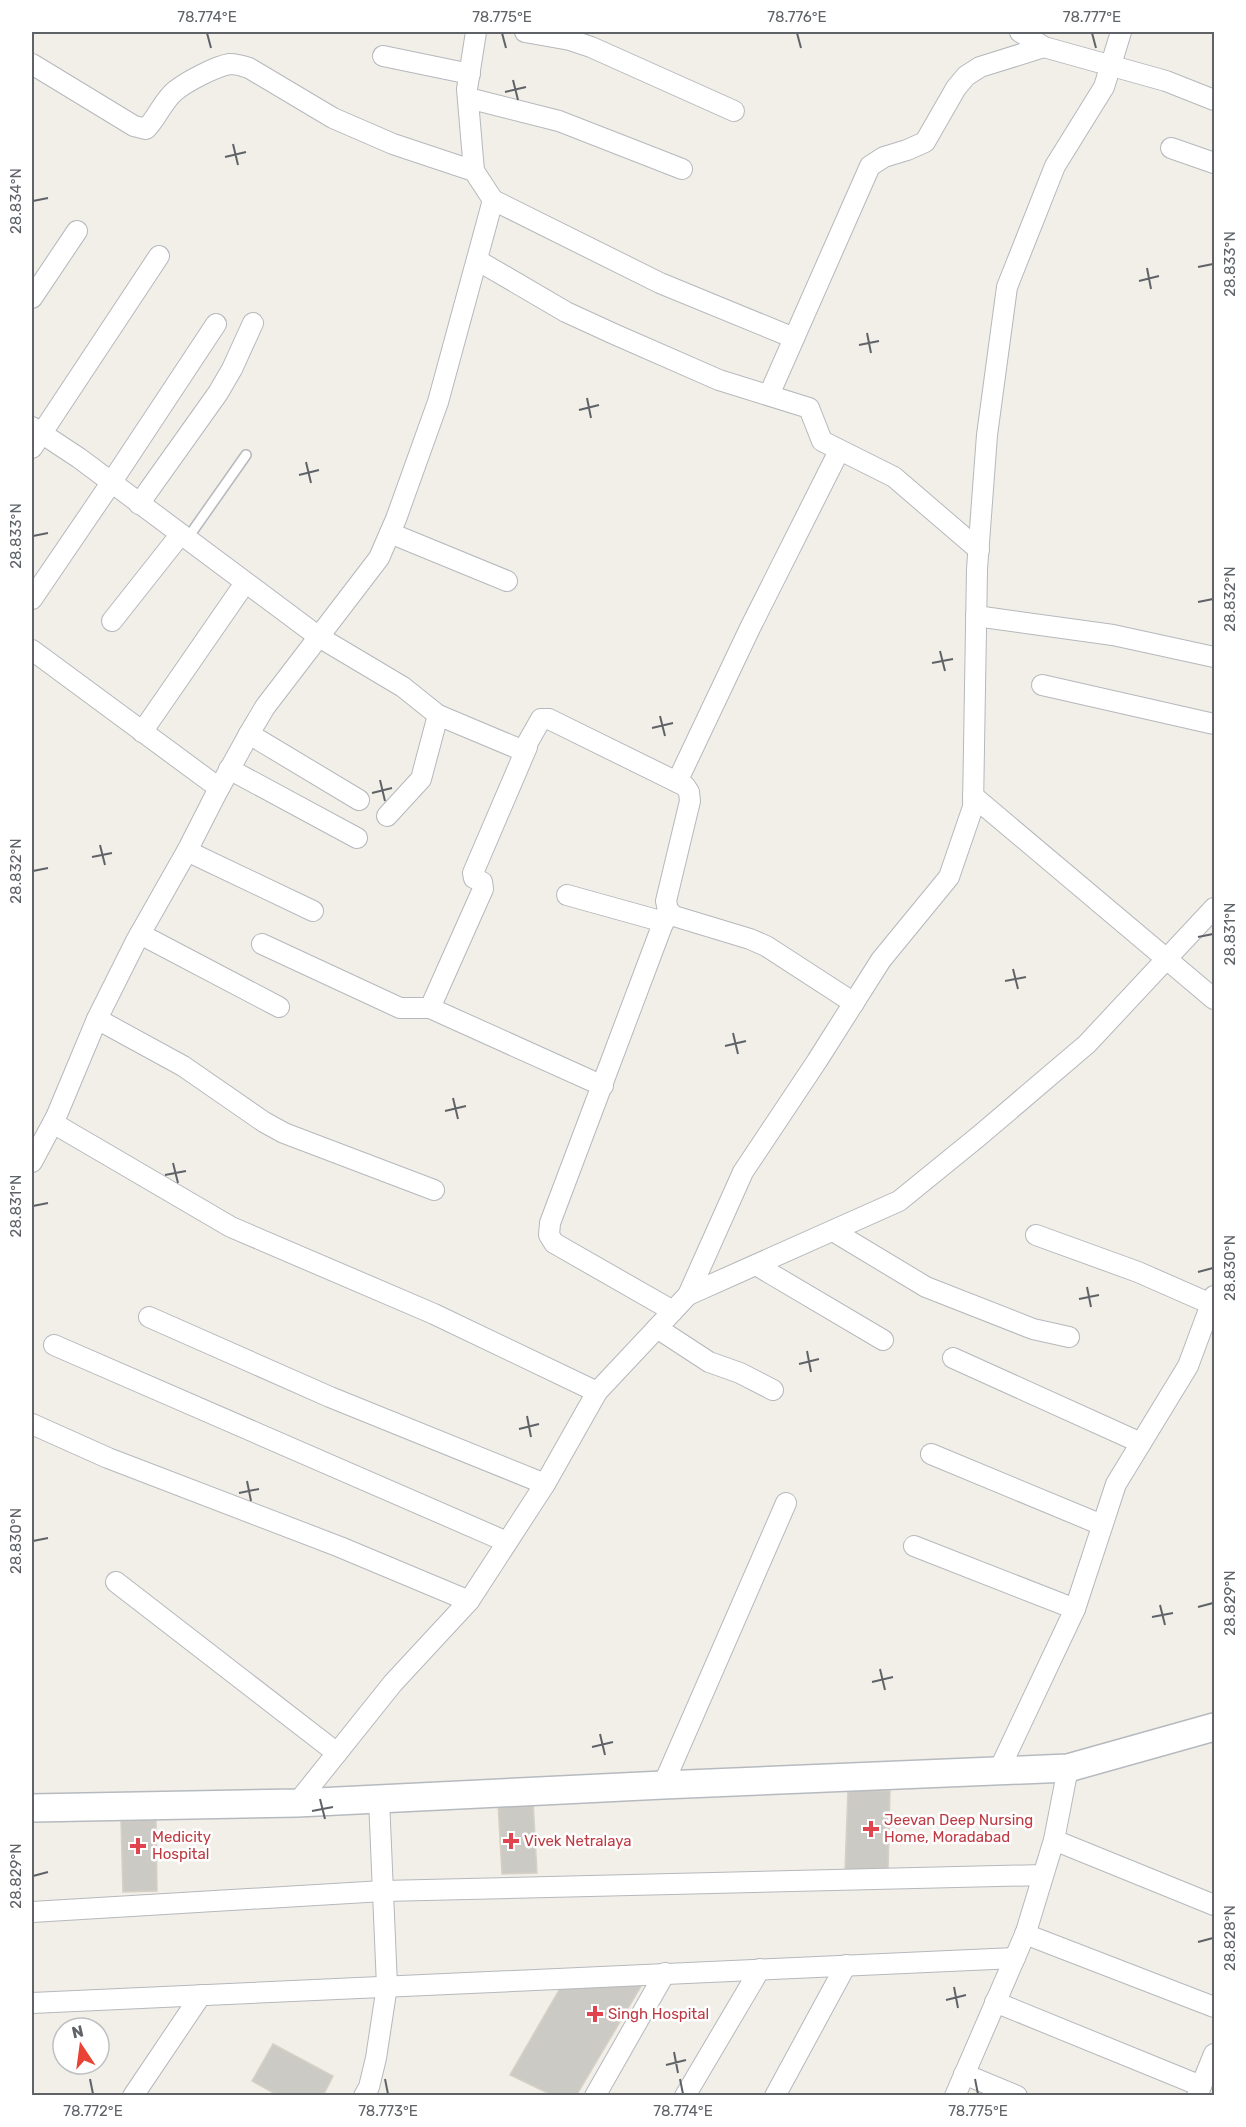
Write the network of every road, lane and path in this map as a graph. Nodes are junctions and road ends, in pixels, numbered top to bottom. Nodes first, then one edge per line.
1 (476, 32) edge
2 (525, 32) edge
3 (1020, 32) edge
4 (1120, 32) edge
5 (1044, 47) junction
6 (383, 56) dead end
7 (32, 64) edge
8 (1111, 66) junction
9 (470, 74) junction
10 (468, 98) junction
11 (1215, 100) edge
12 (734, 111) dead end
13 (1171, 147) dead end
14 (1215, 163) edge
15 (682, 169) dead end
16 (474, 171) junction
17 (493, 200) junction
18 (77, 231) dead end
19 (159, 256) dead end
20 (477, 260) junction
21 (32, 298) edge
22 (253, 322) dead end
23 (216, 324) dead end
24 (794, 338) junction
25 (769, 395) junction
26 (35, 437) edge
27 (838, 451) junction
28 (246, 455) dead end
29 (111, 483) junction
30 (139, 504) junction
31 (390, 533) junction
32 (183, 537) junction
33 (979, 550) junction
34 (507, 581) dead end
35 (245, 583) junction
36 (32, 599) edge
37 (976, 616) junction
38 (112, 621) dead end
39 (319, 637) junction
40 (32, 650) edge
41 (1215, 657) edge
42 (1042, 685) dead end
43 (438, 715) junction
44 (1215, 724) edge
45 (142, 732) junction
46 (249, 734) junction
47 (527, 747) junction
48 (229, 769) junction
49 (677, 782) junction
50 (219, 788) junction
51 (973, 796) junction
52 (359, 800) dead end
53 (387, 816) dead end
54 (357, 838) dead end
55 (187, 851) junction
56 (567, 895) dead end
57 (1215, 908) edge
58 (313, 911) dead end
59 (666, 916) junction
60 (140, 934) junction
61 (262, 944) dead end
62 (1167, 959) junction
63 (1215, 999) edge
64 (854, 1004) junction
65 (279, 1007) dead end
66 (430, 1008) junction
67 (97, 1019) junction
68 (603, 1086) junction
69 (53, 1123) junction
70 (34, 1149) edge
71 (434, 1190) dead end
72 (833, 1231) junction
73 (1036, 1235) dead end
74 (756, 1265) junction
75 (688, 1295) junction
76 (1213, 1300) edge
77 (673, 1311) junction
78 (149, 1317) dead end
79 (657, 1328) junction
80 (1069, 1337) dead end
81 (883, 1340) dead end
82 (54, 1345) dead end
83 (953, 1358) dead end
84 (773, 1390) dead end
85 (597, 1392) junction
86 (32, 1424) edge
87 (1141, 1443) junction
88 (931, 1454) dead end
89 (545, 1484) junction
90 (786, 1503) dead end
91 (1102, 1525) junction
92 (507, 1542) junction
93 (914, 1546) dead end
94 (116, 1582) dead end
95 (469, 1601) junction
96 (1075, 1609) junction
97 (1215, 1727) edge
98 (338, 1753) junction
99 (1068, 1768) junction
100 (999, 1770) junction
101 (663, 1785) junction
102 (379, 1799) junction
103 (297, 1803) junction
104 (32, 1808) edge
105 (1054, 1840) junction
106 (1043, 1875) junction
107 (383, 1891) junction
108 (1215, 1905) edge
109 (32, 1912) edge
110 (1025, 1934) junction
111 (1015, 1958) junction
112 (846, 1965) junction
113 (760, 1969) junction
114 (665, 1973) junction
115 (387, 1986) junction
116 (201, 1995) junction
117 (995, 2002) junction
118 (32, 2003) edge
119 (1215, 2007) edge
120 (1215, 2054) edge
121 (964, 2074) junction
122 (1199, 2093) edge
123 (133, 2096) edge
124 (364, 2096) edge
125 (595, 2096) edge
126 (685, 2096) edge
127 (775, 2096) edge
128 (955, 2096) edge
129 (1017, 2096) edge

1 - 9 street
2 - 12 street
3 - 5 street
4 - 8 street
5 - 8 street
5 - 24 street
6 - 9 street
7 - 16 street
8 - 11 street
8 - 33 street
9 - 10 street
10 - 15 street
10 - 16 street
13 - 14 street
16 - 17 street
17 - 20 street
17 - 24 street
18 - 21 street
19 - 26 street
20 - 25 street
20 - 31 street
22 - 30 street
23 - 29 street
24 - 25 street
25 - 27 street
26 - 29 street
27 - 33 street
27 - 49 street
28 - 32 lane
29 - 30 street
29 - 36 street
30 - 32 street
31 - 34 street
31 - 39 street
32 - 35 street
32 - 38 street
33 - 37 street
35 - 39 street
35 - 45 street
37 - 41 street
37 - 51 street
39 - 43 street
39 - 46 street
40 - 45 street
42 - 44 street
43 - 47 street
43 - 53 street
45 - 50 street
46 - 48 street
46 - 52 street
47 - 49 street
47 - 66 street
48 - 50 street
48 - 54 street
49 - 59 street
50 - 55 street
51 - 62 street
51 - 64 street
55 - 58 street
55 - 60 street
56 - 59 street
57 - 62 street
59 - 64 street
59 - 68 street
60 - 65 street
60 - 67 street
61 - 66 street
62 - 63 street
62 - 72 street
64 - 75 street
66 - 68 street
67 - 69 street
67 - 71 street
68 - 77 street
69 - 70 street
69 - 85 street
72 - 74 street
72 - 80 street
73 - 76 street
74 - 75 street
74 - 81 street
75 - 77 street
76 - 87 street
77 - 79 street
78 - 89 street
79 - 84 street
79 - 85 street
82 - 92 street
83 - 87 street
85 - 89 street
86 - 95 street
87 - 91 street
88 - 91 street
89 - 92 street
90 - 101 street
91 - 96 street
92 - 95 street
93 - 96 street
94 - 98 street
95 - 98 street
96 - 100 street
97 - 99 main road
98 - 103 street
99 - 100 main road
99 - 105 street
100 - 101 main road
101 - 102 main road
102 - 103 main road
102 - 107 street
103 - 104 main road
105 - 106 street
105 - 108 street
106 - 107 street
106 - 110 street
107 - 109 street
107 - 115 street
110 - 111 street
110 - 119 street
111 - 112 street
111 - 117 street
112 - 113 street
112 - 127 street
113 - 114 street
113 - 126 street
114 - 115 street
114 - 125 street
115 - 116 street
115 - 124 street
116 - 118 street
116 - 123 street
117 - 121 street
117 - 122 street
120 - 122 street
121 - 128 street
121 - 129 street

